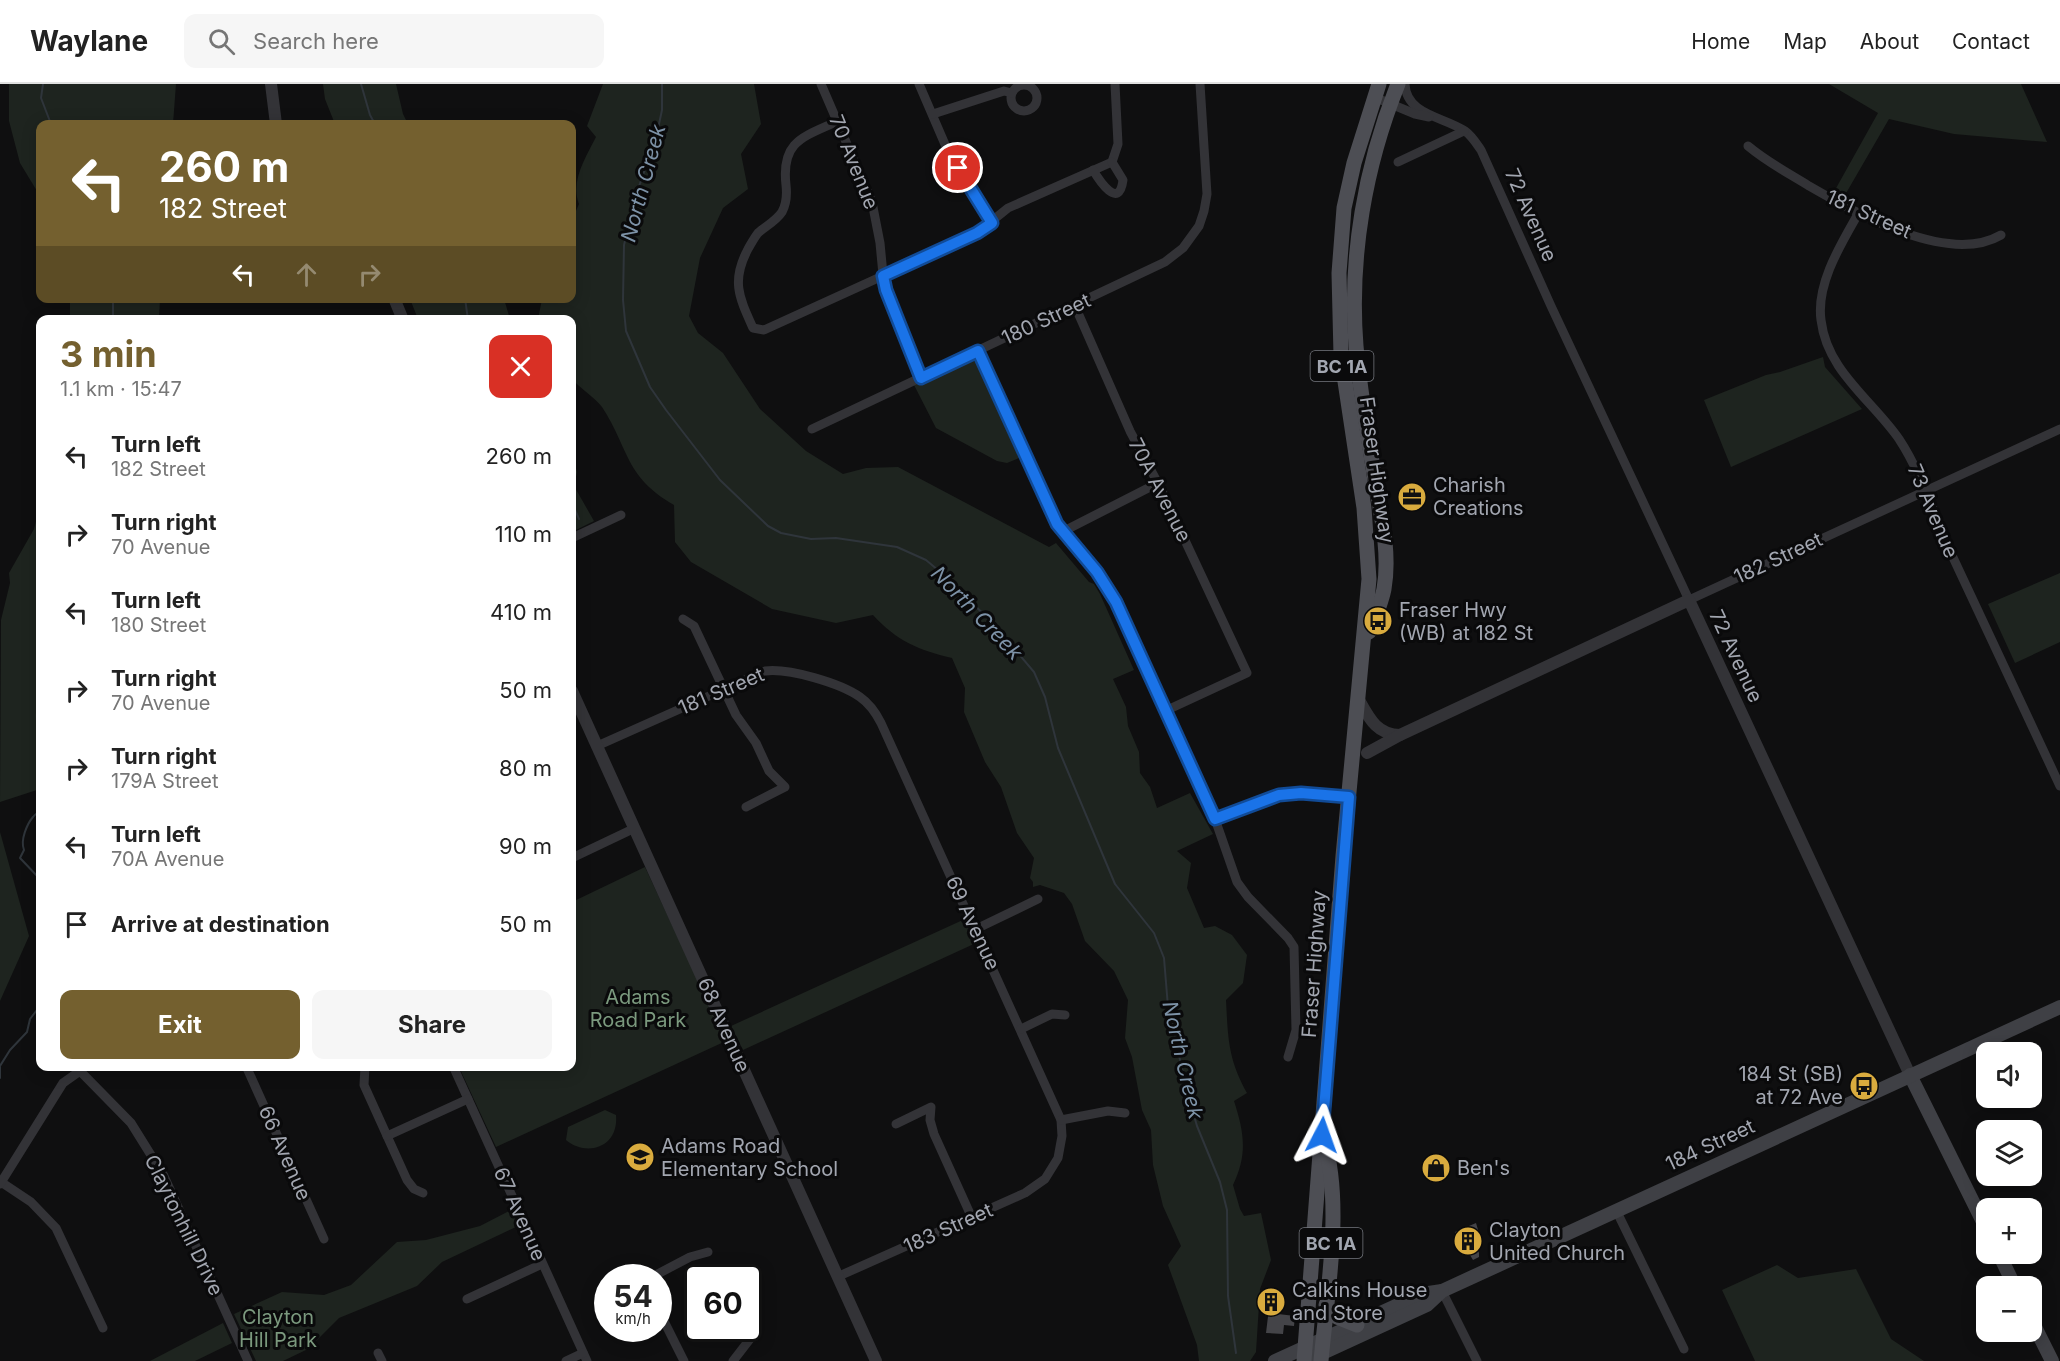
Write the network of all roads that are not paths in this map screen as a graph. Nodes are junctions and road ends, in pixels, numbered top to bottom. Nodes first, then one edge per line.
1 (270, 84) edge
2 (821, 84) edge
3 (919, 84) edge
4 (1115, 84) edge
5 (1200, 84) edge
6 (1398, 84) edge
7 (1405, 84) edge
8 (1376, 91) edge
9 (1012, 93) dead end
10 (1390, 104) junction
11 (933, 114) junction
12 (1434, 118) junction
13 (275, 120) edge
14 (838, 121) junction
15 (1464, 130) junction
16 (1748, 146) dead end
17 (1112, 162) junction
18 (1398, 162) dead end
19 (1093, 170) junction
20 (1858, 214) junction
21 (992, 223) junction
22 (2001, 235) dead end
23 (883, 276) junction
24 (1075, 306) junction
25 (978, 351) junction
26 (921, 378) junction
27 (812, 429) dead end
28 (2060, 429) edge
29 (1158, 483) junction
30 (1925, 491) junction
31 (621, 515) dead end
32 (1062, 532) junction
33 (576, 536) edge
34 (1689, 600) junction
35 (683, 619) dead end
36 (1363, 652) junction
37 (723, 688) junction
38 (849, 690) joint
39 (576, 700) edge
40 (1359, 700) junction
41 (1165, 711) junction
42 (1400, 735) junction
43 (597, 746) junction
44 (1367, 753) dead end
45 (2060, 786) edge
46 (1349, 797) junction
47 (746, 807) dead end
48 (1215, 819) junction
49 (635, 828) junction
50 (576, 856) edge
51 (1038, 899) dead end
52 (976, 929) junction
53 (2060, 1007) edge
54 (1065, 1015) dead end
55 (1021, 1029) junction
56 (1288, 1057) dead end
57 (248, 1071) edge
58 (365, 1071) edge
59 (455, 1071) edge
60 (1910, 1075) junction
61 (468, 1099) junction
62 (1125, 1113) dead end
63 (1061, 1120) junction
64 (896, 1124) dead end
65 (1322, 1135) junction
66 (387, 1136) junction
67 (1053, 1169) joint
68 (1, 1183) edge
69 (423, 1193) dead end
70 (1976, 1208) edge
71 (1616, 1210) junction
72 (972, 1218) junction
73 (324, 1239) dead end
74 (708, 1252) dead end
75 (542, 1264) junction
76 (672, 1266) edge
77 (837, 1277) junction
78 (1442, 1291) junction
79 (467, 1299) dead end
80 (1326, 1305) junction
81 (1357, 1325) junction
82 (103, 1328) dead end
83 (672, 1337) edge
84 (2042, 1341) edge
85 (748, 1342) edge
86 (1684, 1349) dead end
87 (1322, 1351) edge
88 (585, 1357) edge
89 (1304, 1357) edge
90 (248, 1361) edge
91 (566, 1361) edge
92 (684, 1361) edge
93 (733, 1361) edge
94 (876, 1361) edge
95 (1275, 1361) edge
96 (1477, 1361) edge
97 (2052, 1361) edge

1 - 13 street
2 - 14 street, 70 Avenue
3 - 11 street
4 - 17 street
5 - 24 street, 180 Street
6 - 10 main road, Fraser Highway / BC 1A
7 - 12 street, 72 Avenue
8 - 10 street, 72 Avenue
8 - 36 main road, Fraser Highway / BC 1A
9 - 11 street
10 - 12 street, 72 Avenue
10 - 36 main road, Fraser Highway / BC 1A
11 - 21 street
12 - 15 street, 72 Avenue
14 - 23 street, 70 Avenue
14 - 23 street
15 - 18 street
15 - 34 street, 72 Avenue
16 - 20 street, 181 Street
17 - 19 street
17 - 19 street
19 - 21 street
20 - 22 street, 181 Street
20 - 30 street, 73 Avenue
21 - 23 street
23 - 26 street, 70 Avenue
24 - 25 street, 180 Street
24 - 29 street, 70A Avenue
25 - 26 street, 180 Street
25 - 32 street
26 - 27 street, 180 Street
28 - 30 street, 182 Street
29 - 32 street
29 - 41 street, 70A Avenue
30 - 34 street, 182 Street
30 - 45 street, 73 Avenue
31 - 33 street
32 - 41 street
34 - 42 street, 182 Street
34 - 60 street, 72 Avenue
35 - 37 street
36 - 40 main road, Fraser Highway / BC 1A
37 - 38 street, 181 Street
37 - 43 street, 181 Street
37 - 47 street
38 - 52 street, 69 Avenue
39 - 43 street, 68 Avenue
40 - 42 street
40 - 46 main road, Fraser Highway / BC 1A
41 - 48 street
42 - 44 street, 182 Street
43 - 49 street, 68 Avenue
46 - 48 street
46 - 65 main road, Fraser Highway / BC 1A
48 - 56 street
49 - 50 street
49 - 77 street, 68 Avenue
51 - 52 street
52 - 55 street, 69 Avenue
53 - 60 main road, 184 Street
54 - 55 street
55 - 63 street, 69 Avenue
57 - 73 street, 66 Avenue
58 - 66 street
59 - 61 street, 67 Avenue
60 - 70 main road, 72 Avenue
60 - 71 main road, 184 Street
61 - 66 street
61 - 75 street, 67 Avenue
62 - 63 street
63 - 67 street, 69 Avenue
64 - 72 street
65 - 80 main road, Fraser Highway / BC 1A
65 - 89 main road, Fraser Highway / BC 1A
66 - 69 street
67 - 72 street, 183 Street
68 - 82 street
68 - 90 street, Claytonhill Drive
71 - 78 main road, 184 Street
71 - 86 street
72 - 77 street, 183 Street
74 - 76 street
75 - 79 street
75 - 88 street, 67 Avenue
77 - 94 street, 68 Avenue
78 - 81 main road, 184 Street
78 - 87 main road, 184 Street
78 - 96 street
80 - 81 main road
80 - 87 main road, Fraser Highway / BC 1A
81 - 87 main road, 184 Street
83 - 92 street
84 - 97 main road
85 - 93 street
87 - 89 main road, 184 Street
88 - 91 street
89 - 95 main road, 184 Street

